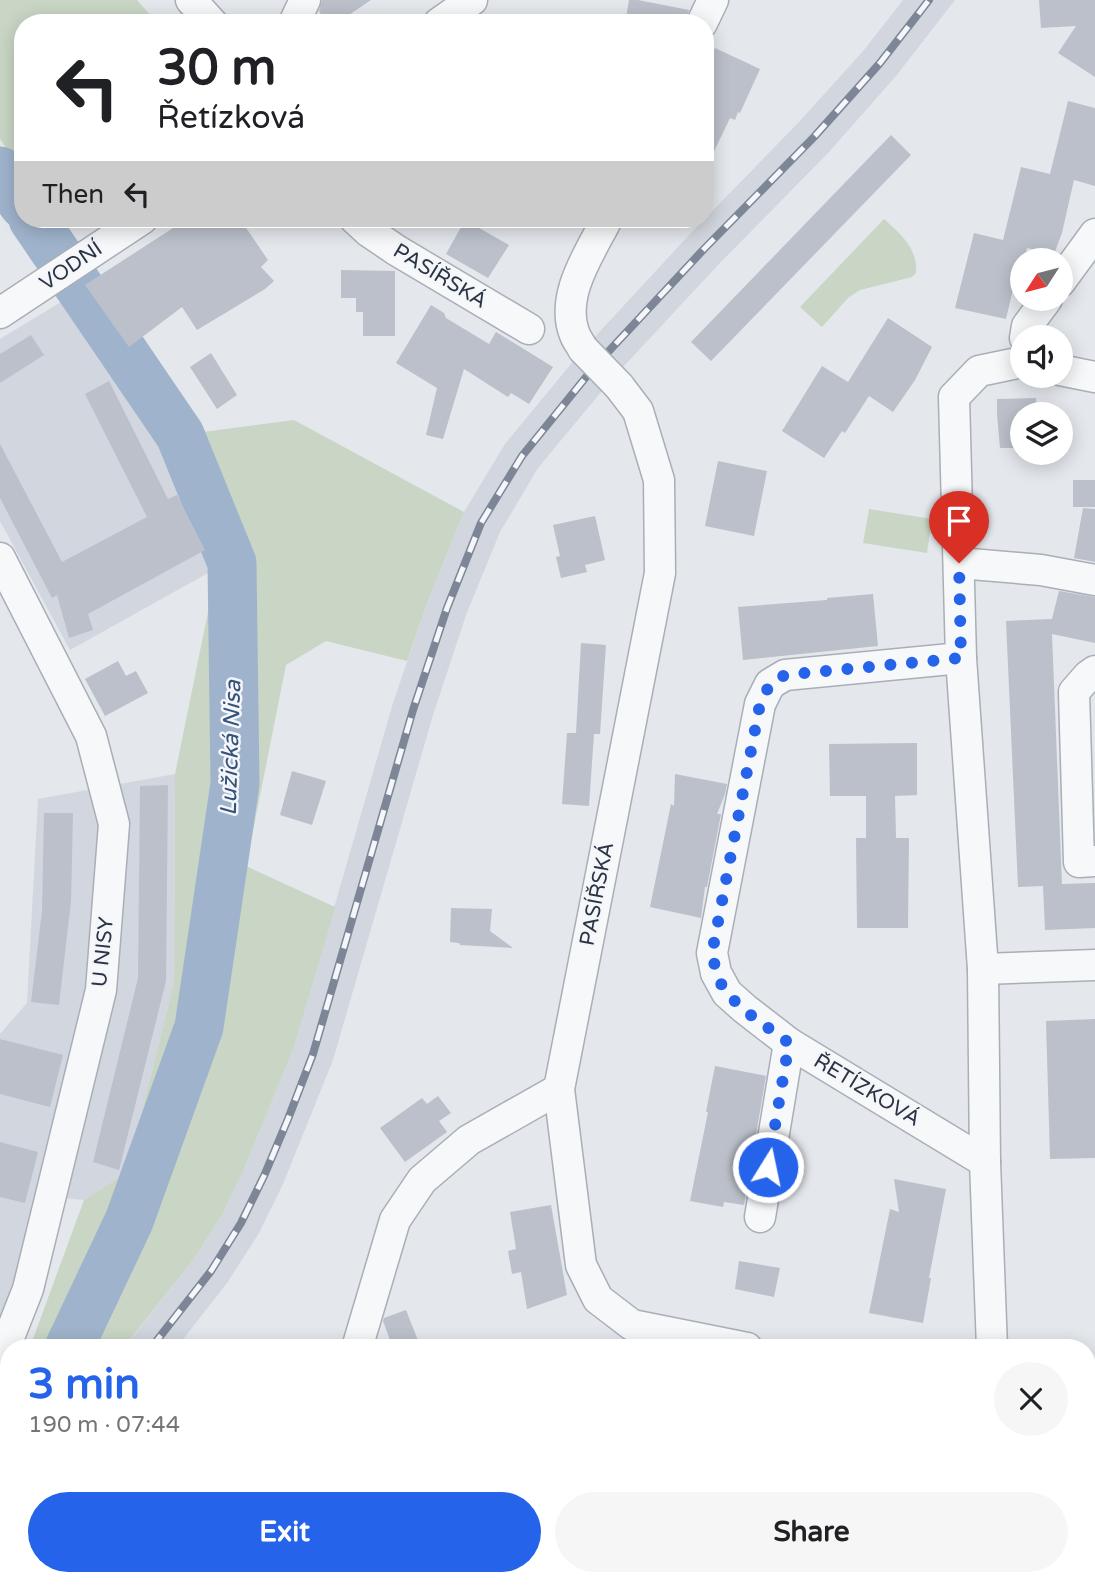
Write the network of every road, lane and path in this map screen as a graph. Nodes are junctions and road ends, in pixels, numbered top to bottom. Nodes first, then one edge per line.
1 (191, 0) edge
2 (472, 0) edge
3 (204, 14) edge
4 (452, 14) edge
5 (128, 228) edge
6 (365, 228) edge
7 (602, 228) edge
8 (1095, 234) edge
9 (1073, 264) edge
10 (0, 313) edge
11 (529, 329) dead end
12 (1010, 359) edge
13 (1073, 373) edge
14 (1095, 377) edge
15 (0, 558) edge
16 (959, 563) junction
17 (1095, 580) edge
18 (961, 658) junction
19 (1095, 671) edge
20 (1095, 861) edge
21 (1095, 965) edge
22 (983, 969) junction
23 (789, 1043) junction
24 (559, 1089) junction
25 (985, 1162) junction
26 (760, 1217) dead end
27 (8, 1339) edge
28 (360, 1339) edge
29 (701, 1339) edge
30 (992, 1339) edge

1 - 3 street
2 - 4 street
5 - 10 street, VODNÍ
6 - 11 street, PASÍŘSKÁ
7 - 24 street, PASÍŘSKÁ, bridge
8 - 9 street
12 - 16 street
13 - 14 street
15 - 27 street, U NISY
16 - 17 street
16 - 18 street
18 - 22 street
18 - 23 street, ŘETÍZKOVÁ
19 - 20 street
21 - 22 street
22 - 25 street
23 - 25 street, ŘETÍZKOVÁ
23 - 26 street
24 - 28 street
24 - 29 street, PASÍŘSKÁ
25 - 30 street

